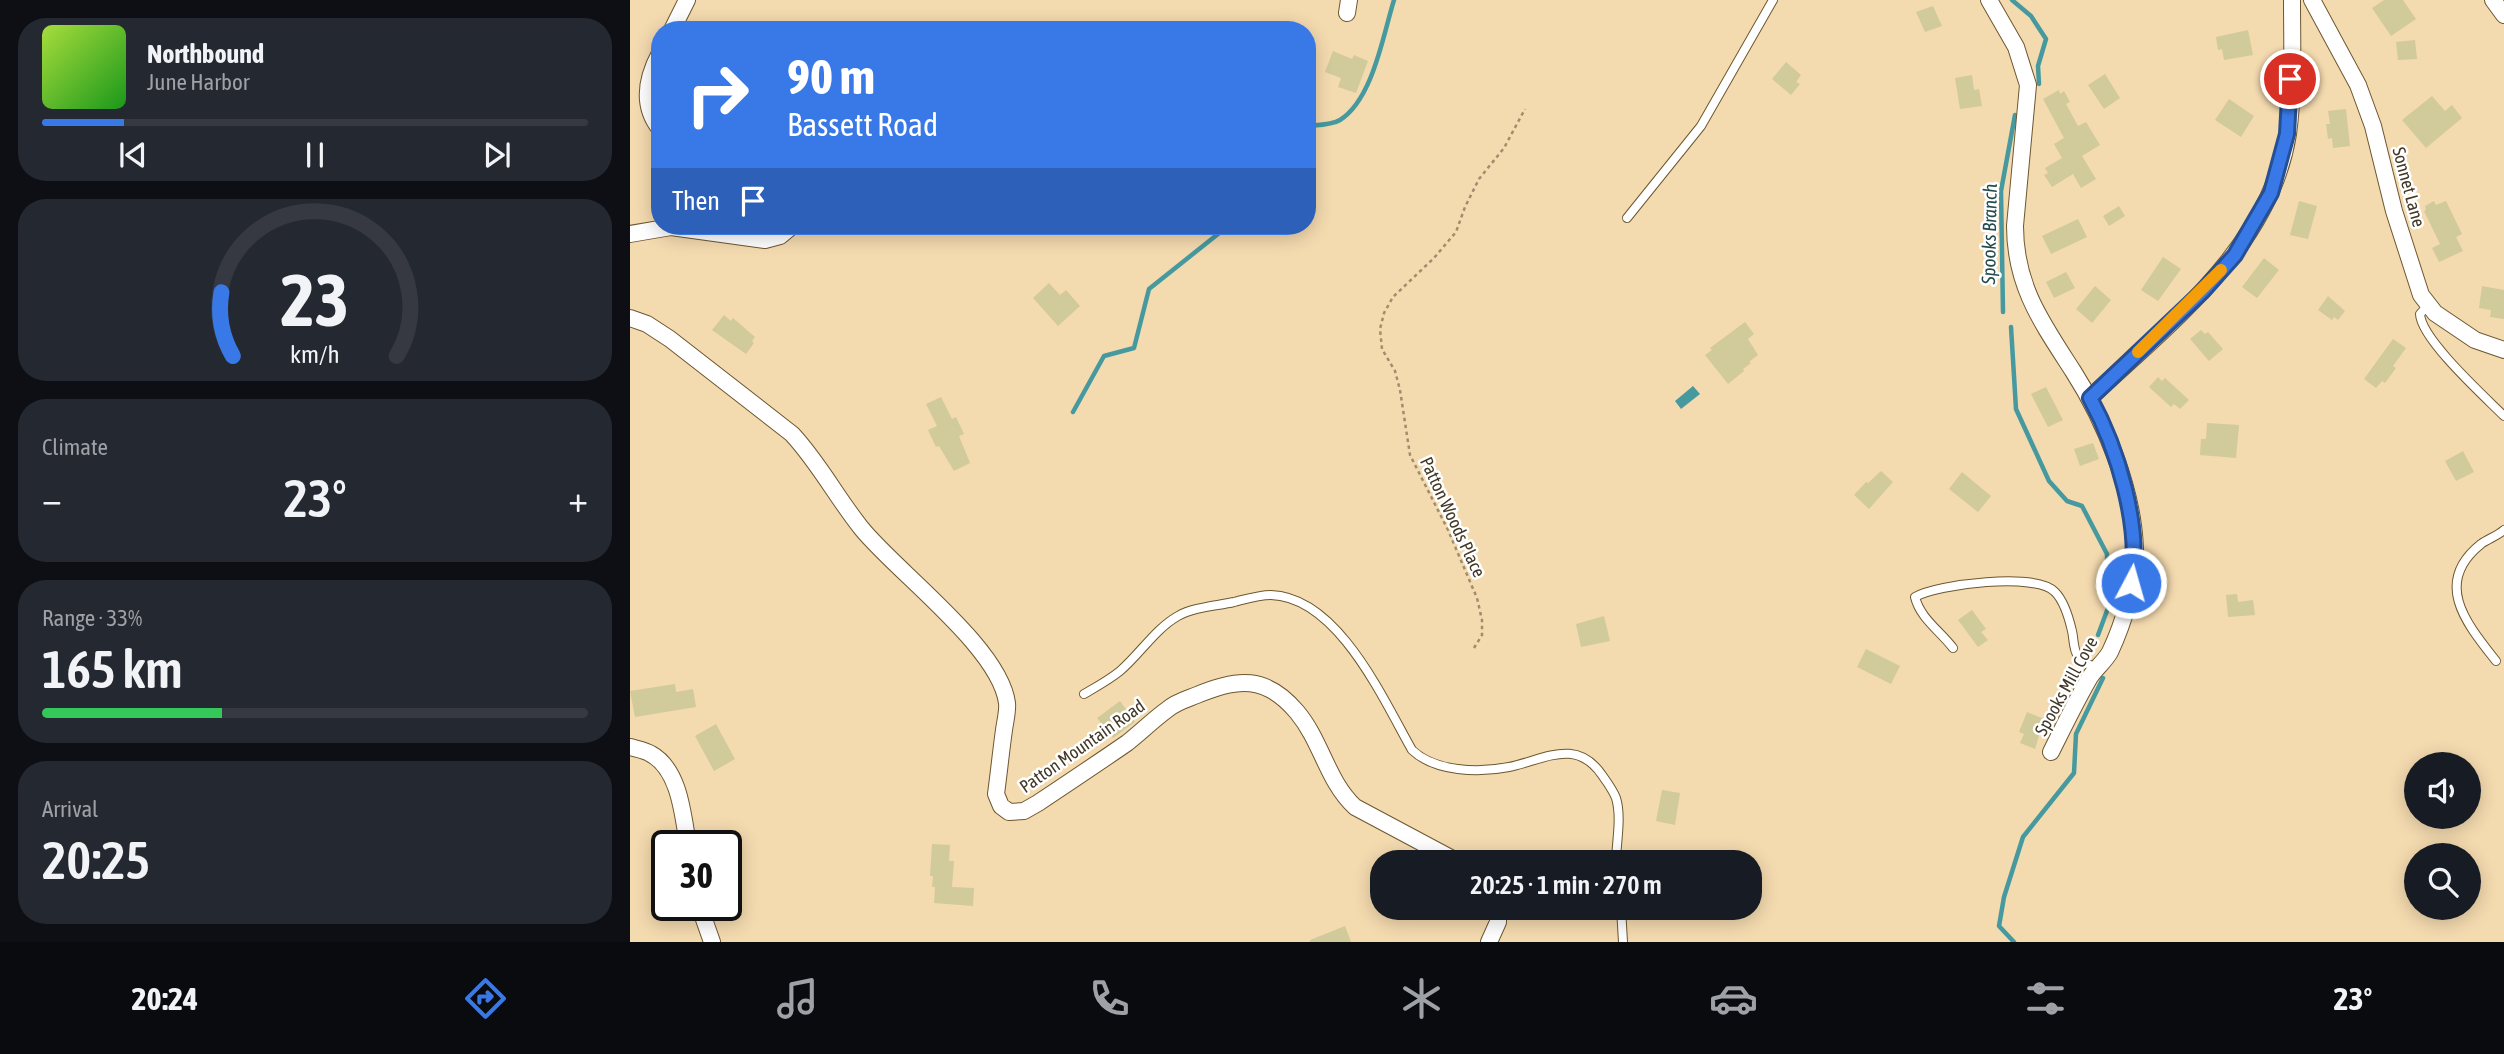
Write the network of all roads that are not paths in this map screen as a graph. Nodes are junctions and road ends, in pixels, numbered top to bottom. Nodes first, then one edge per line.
1 (687, 0) edge
2 (1773, 0) edge
3 (1989, 0) edge
4 (2292, 0) edge
5 (2312, 0) edge
6 (2493, 0) edge
7 (2504, 15) edge
8 (676, 21) edge
9 (651, 75) edge
10 (651, 114) edge
11 (1627, 218) dead end
12 (651, 230) edge
13 (630, 234) edge
14 (732, 235) edge
15 (781, 235) edge
16 (2429, 304) junction
17 (630, 318) edge
18 (2504, 350) edge
19 (2090, 398) junction
20 (2504, 416) edge
21 (2504, 530) edge
22 (1953, 649) dead end
23 (2496, 661) dead end
24 (2096, 668) junction
25 (1084, 694) dead end
26 (630, 747) edge
27 (2051, 752) dead end
28 (685, 830) edge
29 (1436, 850) edge
30 (1617, 850) edge
31 (1498, 920) edge
32 (1622, 920) edge
33 (705, 921) edge
34 (712, 942) edge
35 (1489, 942) edge
36 (1623, 942) edge

1 - 8 street
2 - 11 lane
3 - 19 street, Spooks Mill Cove
4 - 19 street
5 - 16 street, Sonnet Lane
6 - 7 street
9 - 10 street
12 - 13 street
14 - 15 street
16 - 18 street, Sonnet Lane
16 - 20 lane
17 - 29 street, Patton Mountain Road
19 - 24 street, Spooks Mill Cove
21 - 23 lane
22 - 24 lane
24 - 27 street, Spooks Mill Cove
25 - 30 lane
26 - 28 street
31 - 35 street
32 - 36 lane
33 - 34 street

